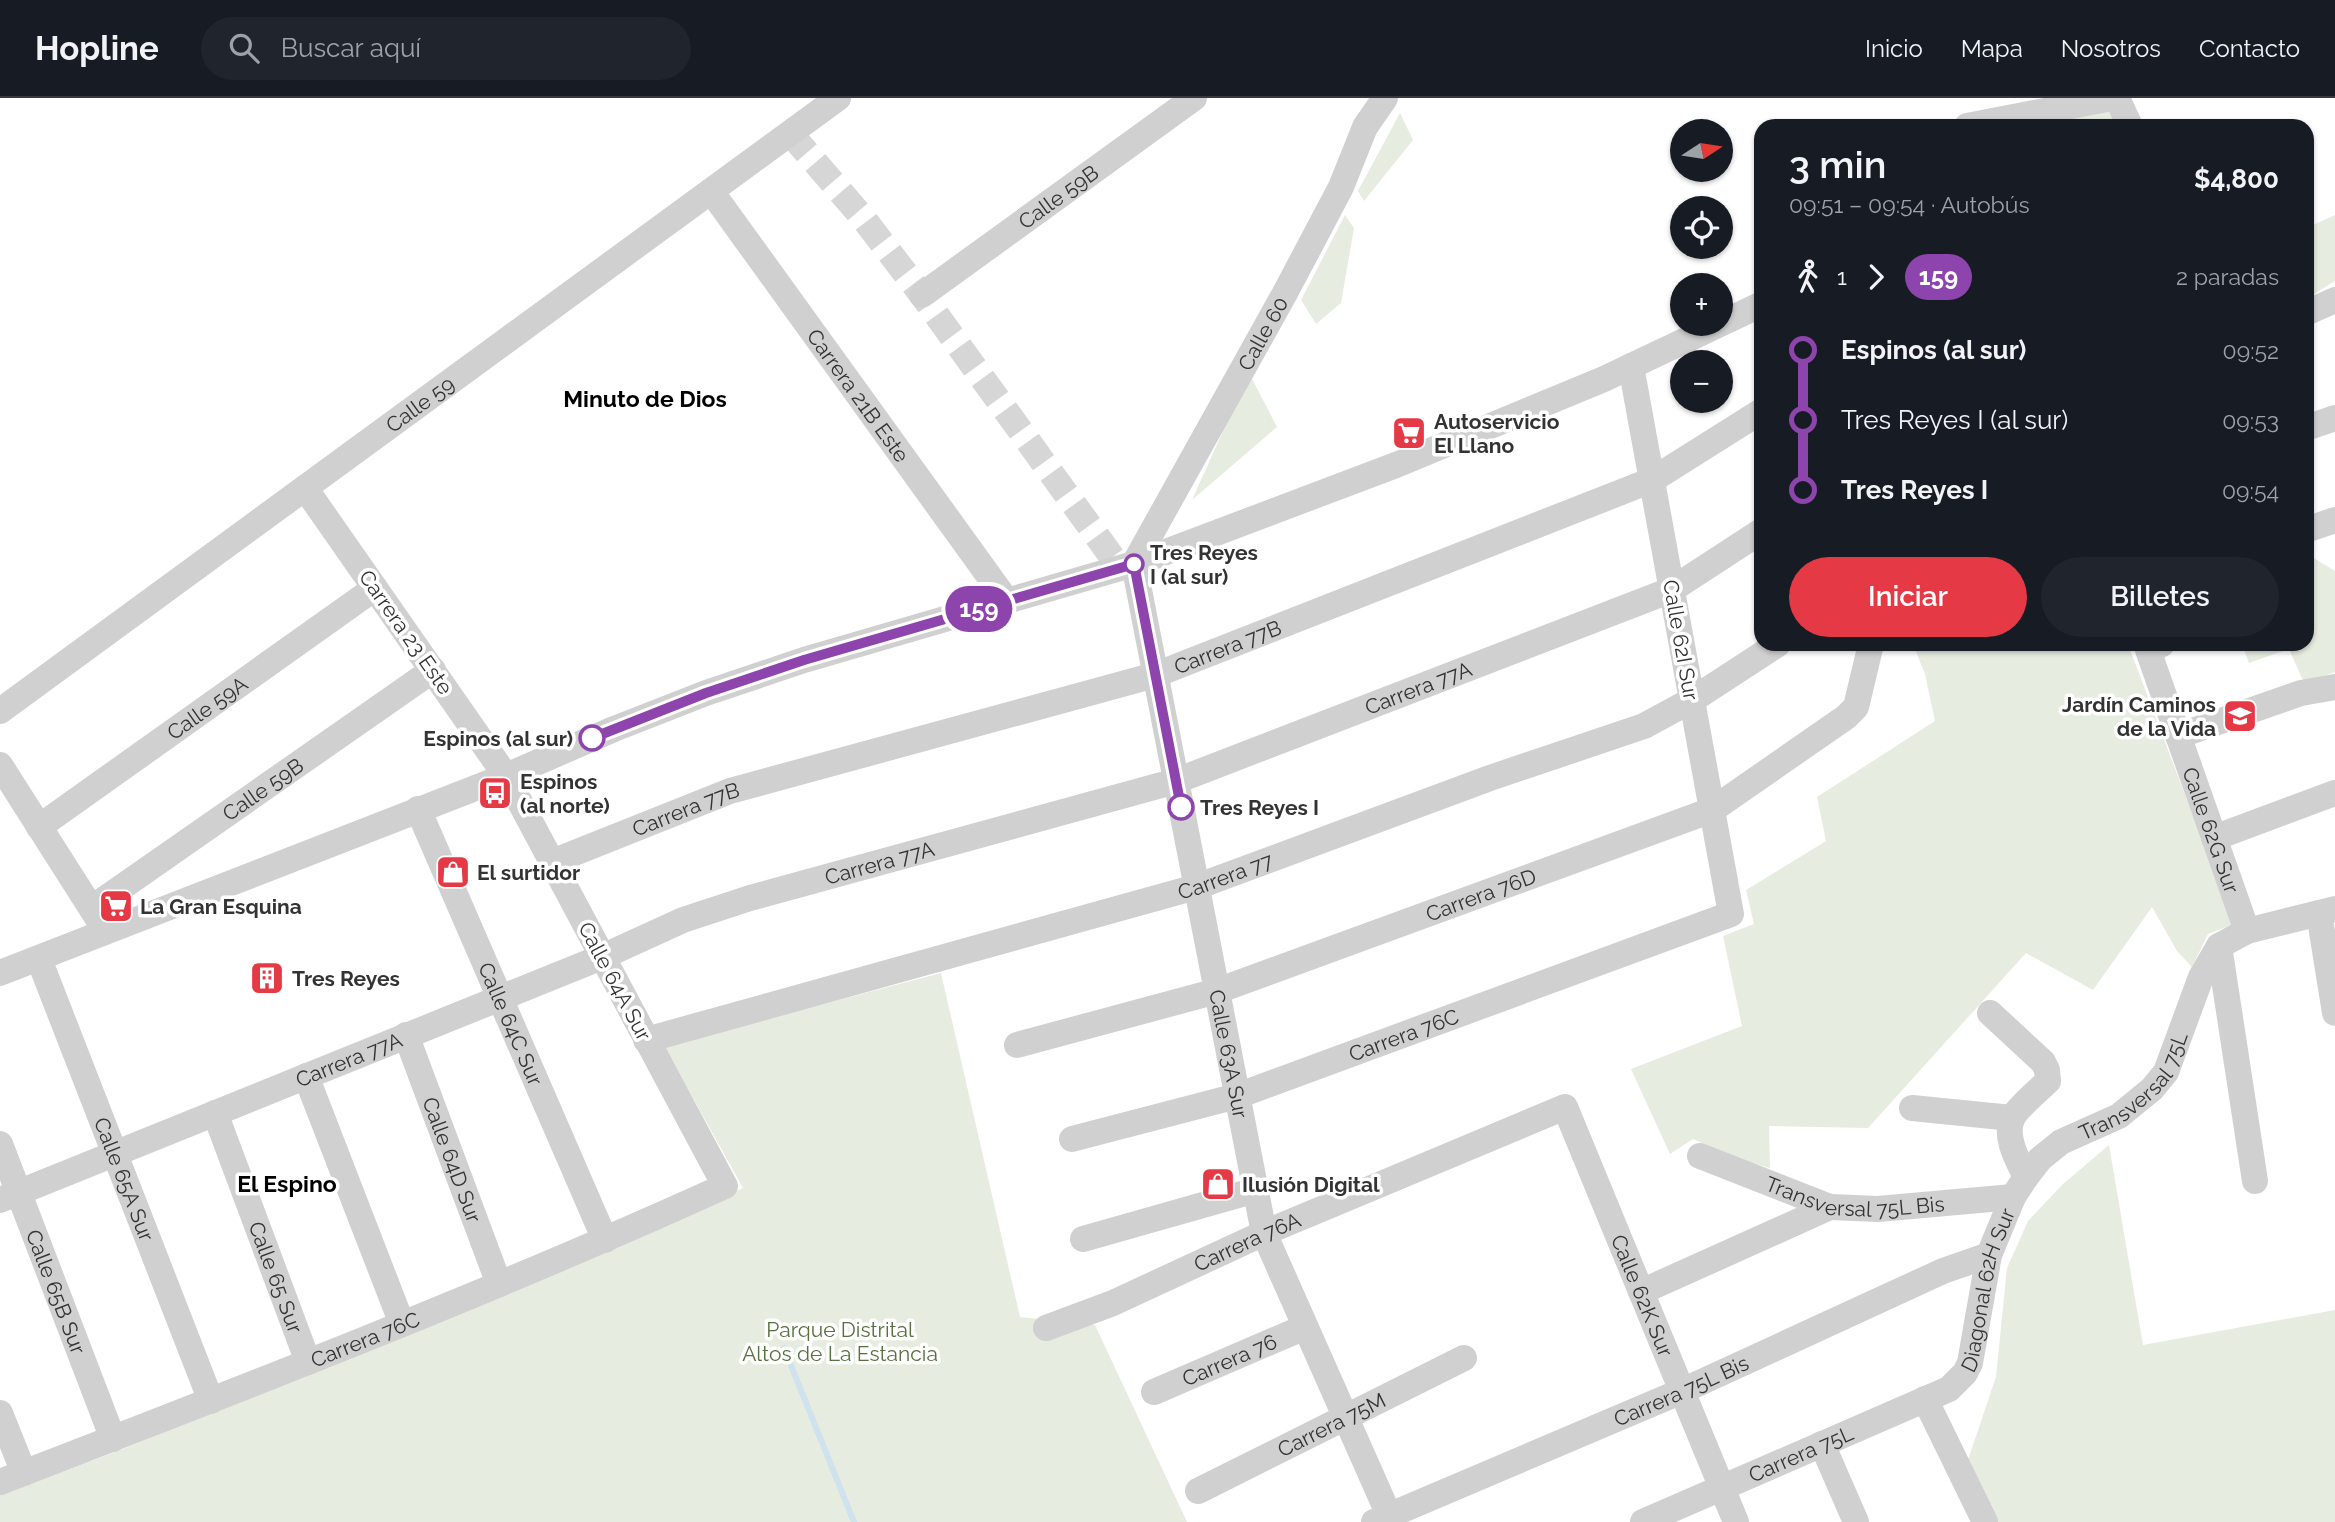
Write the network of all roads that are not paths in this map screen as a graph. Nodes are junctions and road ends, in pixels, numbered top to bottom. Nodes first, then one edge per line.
1 (838, 98) edge
2 (1194, 98) edge
3 (1385, 98) edge
4 (2115, 98) edge
5 (2014, 119) edge
6 (2126, 119) edge
7 (711, 191) junction
8 (922, 295) dead end
9 (2335, 300) edge
10 (1754, 308) edge
11 (2314, 309) edge
12 (1631, 366) junction
13 (1754, 416) edge
14 (2335, 418) edge
15 (2314, 425) edge
16 (1652, 480) junction
17 (305, 488) junction
18 (2335, 520) edge
19 (2314, 527) edge
20 (1754, 536) edge
21 (1134, 564) junction
22 (375, 588) junction
23 (1671, 590) junction
24 (1007, 601) junction
25 (1767, 651) edge
26 (1869, 651) edge
27 (2156, 651) edge
28 (433, 670) junction
29 (1155, 675) junction
30 (2335, 687) edge
31 (1692, 700) junction
32 (0, 711) edge
33 (2178, 736) junction
34 (0, 765) edge
35 (506, 776) junction
36 (1176, 781) junction
37 (2335, 793) edge
38 (418, 809) junction
39 (1712, 810) junction
40 (39, 827) junction
41 (2214, 838) junction
42 (552, 862) junction
43 (1196, 887) junction
44 (92, 908) junction
45 (2327, 911) edge
46 (1731, 914) joint
47 (2247, 931) junction
48 (106, 933) junction
49 (2219, 946) junction
50 (602, 957) junction
51 (39, 959) junction
52 (4, 965) edge
53 (1217, 991) junction
54 (501, 997) junction
55 (1990, 1013) dead end
56 (2335, 1013) edge
57 (406, 1035) junction
58 (646, 1040) junction
59 (1017, 1045) dead end
60 (306, 1076) junction
61 (1237, 1096) junction
62 (1565, 1107) joint
63 (1912, 1108) dead end
64 (215, 1113) junction
65 (2012, 1118) junction
66 (1072, 1139) dead end
67 (0, 1144) edge
68 (115, 1153) junction
69 (1700, 1156) dead end
70 (2255, 1181) dead end
71 (725, 1186) joint
72 (2019, 1187) junction
73 (1256, 1190) junction
74 (10, 1196) edge
75 (1830, 1207) junction
76 (1264, 1233) junction
77 (1083, 1239) dead end
78 (605, 1240) junction
79 (1989, 1255) junction
80 (499, 1284) junction
81 (1641, 1292) junction
82 (402, 1324) junction
83 (1305, 1327) junction
84 (1046, 1328) dead end
85 (1464, 1358) dead end
86 (308, 1362) junction
87 (1958, 1382) joint
88 (1682, 1391) junction
89 (1153, 1392) dead end
90 (1925, 1399) junction
91 (211, 1401) junction
92 (0, 1413) edge
93 (1346, 1418) junction
94 (113, 1438) junction
95 (1822, 1444) junction
96 (12, 1478) edge
97 (1722, 1488) junction
98 (1198, 1491) dead end
99 (1385, 1519) edge
100 (1643, 1522) edge
101 (1736, 1522) edge
102 (1856, 1522) edge
103 (1985, 1522) edge

1 - 7 street, Calle 59
2 - 8 street, Calle 59B
3 - 21 street, Calle 60
4 - 5 street
4 - 6 street
7 - 17 street, Calle 59
7 - 24 street, Carrera 21B Este
9 - 11 street
10 - 12 street
12 - 16 street, Calle 62I Sur
12 - 21 street
13 - 16 street, Carrera 77B
14 - 15 street
16 - 23 street, Calle 62I Sur
16 - 29 street, Carrera 77B
17 - 22 street, Carrera 23 Este
17 - 32 street, Calle 59
18 - 19 street
20 - 23 street, Carrera 77A
21 - 24 street
21 - 29 street, Calle 63A Sur
22 - 28 street, Carrera 23 Este
22 - 40 street, Calle 59A
23 - 31 street, Calle 62I Sur
23 - 36 street, Carrera 77A
24 - 35 street
25 - 31 street, Carrera 77
26 - 39 street, Carrera 76D
27 - 33 street, Calle 62G Sur
28 - 35 street, Carrera 23 Este
28 - 44 street, Calle 59B
29 - 36 street, Calle 63A Sur
29 - 42 street, Carrera 77B
30 - 33 street
31 - 39 street, Calle 62I Sur
31 - 43 street, Carrera 77
33 - 41 street, Calle 62G Sur
34 - 40 street
35 - 38 street
35 - 42 street, Calle 64A Sur
36 - 43 street, Calle 63A Sur
36 - 50 street, Carrera 77A
37 - 41 street
38 - 48 street
38 - 54 street, Calle 64C Sur
39 - 46 street, Calle 62I Sur
39 - 53 street, Carrera 76D
40 - 44 street
41 - 47 street, Calle 62G Sur
42 - 50 street, Calle 64A Sur
43 - 53 street, Calle 63A Sur
43 - 58 street, Carrera 77
44 - 48 street
45 - 47 street
45 - 56 street
46 - 61 street, Carrera 76C
47 - 49 street
48 - 51 street
49 - 70 street
49 - 72 street, Transversal 75L
50 - 54 street, Carrera 77A
50 - 58 street, Calle 64A Sur
51 - 52 street
51 - 68 street, Calle 65A Sur
53 - 59 street, Carrera 76D
53 - 61 street, Calle 63A Sur
54 - 57 street, Carrera 77A
54 - 78 street, Calle 64C Sur
55 - 65 street
57 - 60 street, Carrera 77A
57 - 80 street, Calle 64D Sur
58 - 71 street, Calle 64A Sur
60 - 64 street, Carrera 77A
60 - 82 street
61 - 66 street, Carrera 76C
61 - 73 street, Calle 63A Sur
62 - 76 street, Carrera 76A
62 - 81 street, Calle 62K Sur
63 - 65 street
64 - 68 street, Carrera 77A
64 - 86 street, Calle 65 Sur
65 - 72 street
67 - 74 street, Calle 65B Sur
68 - 74 street, Carrera 77A
68 - 91 street, Calle 65A Sur
69 - 75 street, Transversal 75L Bis
71 - 78 street, Carrera 76C
72 - 75 street, Transversal 75L Bis
72 - 79 street, Diagonal 62H Sur
73 - 76 street, Calle 63A Sur
73 - 77 street
74 - 94 street, Calle 65B Sur
75 - 81 street
76 - 83 street, Calle 63A Sur
76 - 84 street, Carrera 76A
78 - 80 street, Carrera 76C
79 - 87 street, Diagonal 62H Sur
79 - 88 street, Carrera 75L Bis
80 - 82 street, Carrera 76C
81 - 88 street, Calle 62K Sur
82 - 86 street, Carrera 76C
83 - 89 street, Carrera 76
83 - 93 street, Calle 63A Sur
85 - 93 street, Carrera 75M
86 - 91 street, Carrera 76C
87 - 90 street, Carrera 75L
88 - 97 street, Calle 62K Sur
88 - 99 street, Carrera 75L Bis
90 - 95 street, Carrera 75L
90 - 103 street
91 - 94 street, Carrera 76C
92 - 96 street
93 - 98 street, Carrera 75M
93 - 99 street, Calle 63A Sur
94 - 96 street, Carrera 76C
95 - 97 street, Carrera 75L
95 - 102 street
97 - 100 street, Carrera 75L
97 - 101 street, Calle 62K Sur

